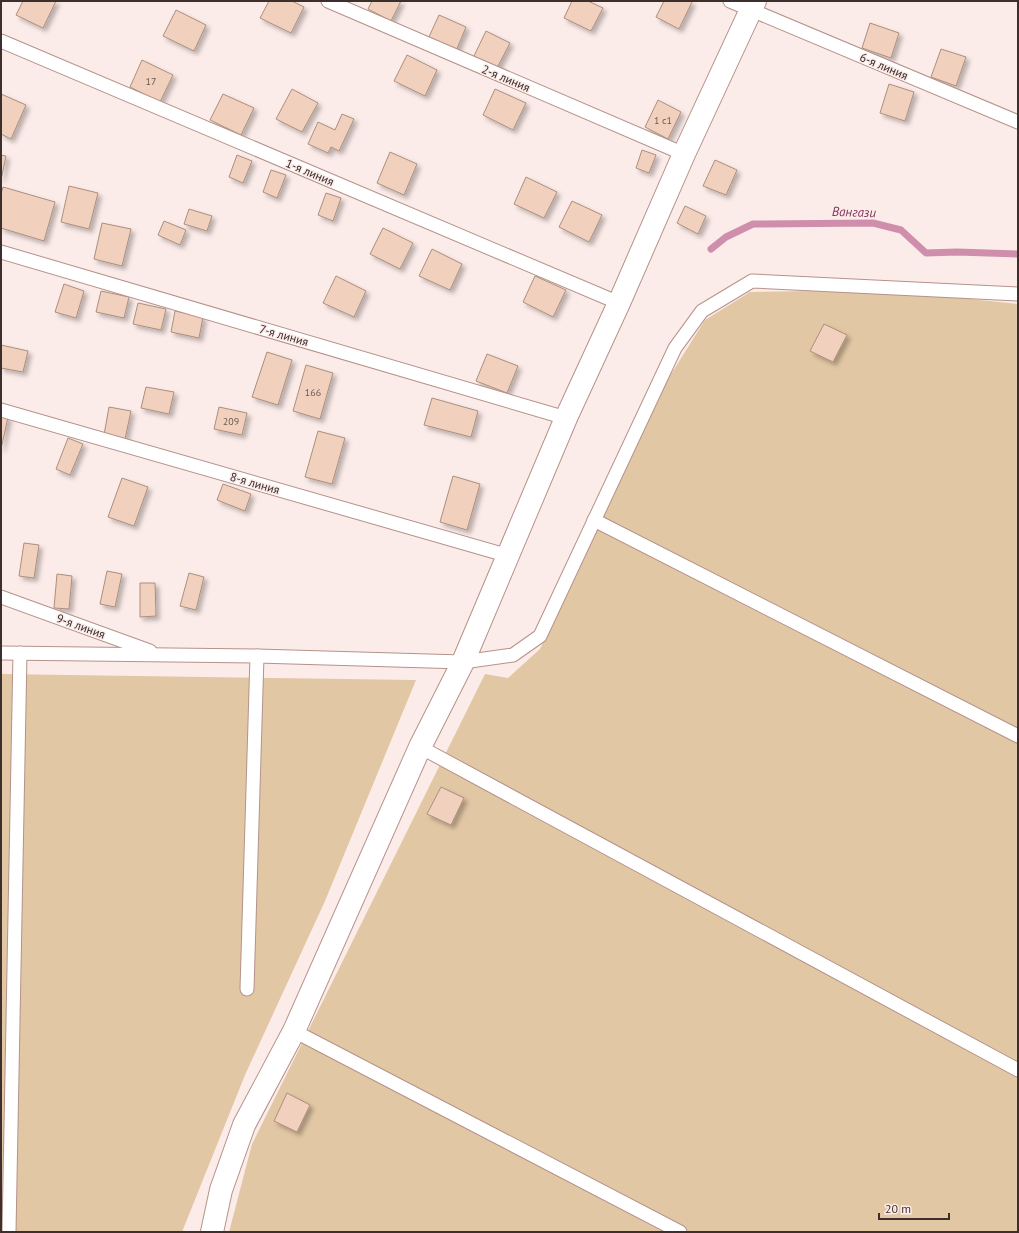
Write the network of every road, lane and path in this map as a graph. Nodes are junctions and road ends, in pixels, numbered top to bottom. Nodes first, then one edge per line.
1 (328, 1) edge
2 (730, 1) edge
3 (753, 5) edge
4 (1, 41) edge
5 (1018, 122) edge
6 (684, 154) junction
7 (1, 252) edge
8 (1018, 294) edge
9 (619, 303) junction
10 (1, 410) edge
11 (566, 418) junction
12 (594, 520) junction
13 (509, 556) junction
14 (1, 597) edge
15 (1, 653) edge
16 (20, 653) junction
17 (160, 655) junction
18 (257, 656) junction
19 (463, 662) junction
20 (1018, 736) edge
21 (420, 747) junction
22 (247, 989) dead end
23 (294, 1030) junction
24 (1018, 1070) edge
25 (9, 1232) edge
26 (212, 1232) edge
27 (680, 1232) edge

1 - 6 lane, 2-я линия
2 - 3 lane, 6-я линия
3 - 5 lane, 6-я линия
3 - 6 street
4 - 9 lane, 1-я линия
6 - 9 street
7 - 11 lane, 7-я линия
8 - 12 lane
9 - 11 street
10 - 13 lane, 8-я линия
11 - 13 street
12 - 19 lane
12 - 20 lane
13 - 19 street
14 - 17 lane, 9-я линия
15 - 16 lane
16 - 17 lane
16 - 25 lane
17 - 18 lane
18 - 19 lane
18 - 22 lane
19 - 21 street
21 - 23 street
21 - 24 lane
23 - 26 street
23 - 27 lane

